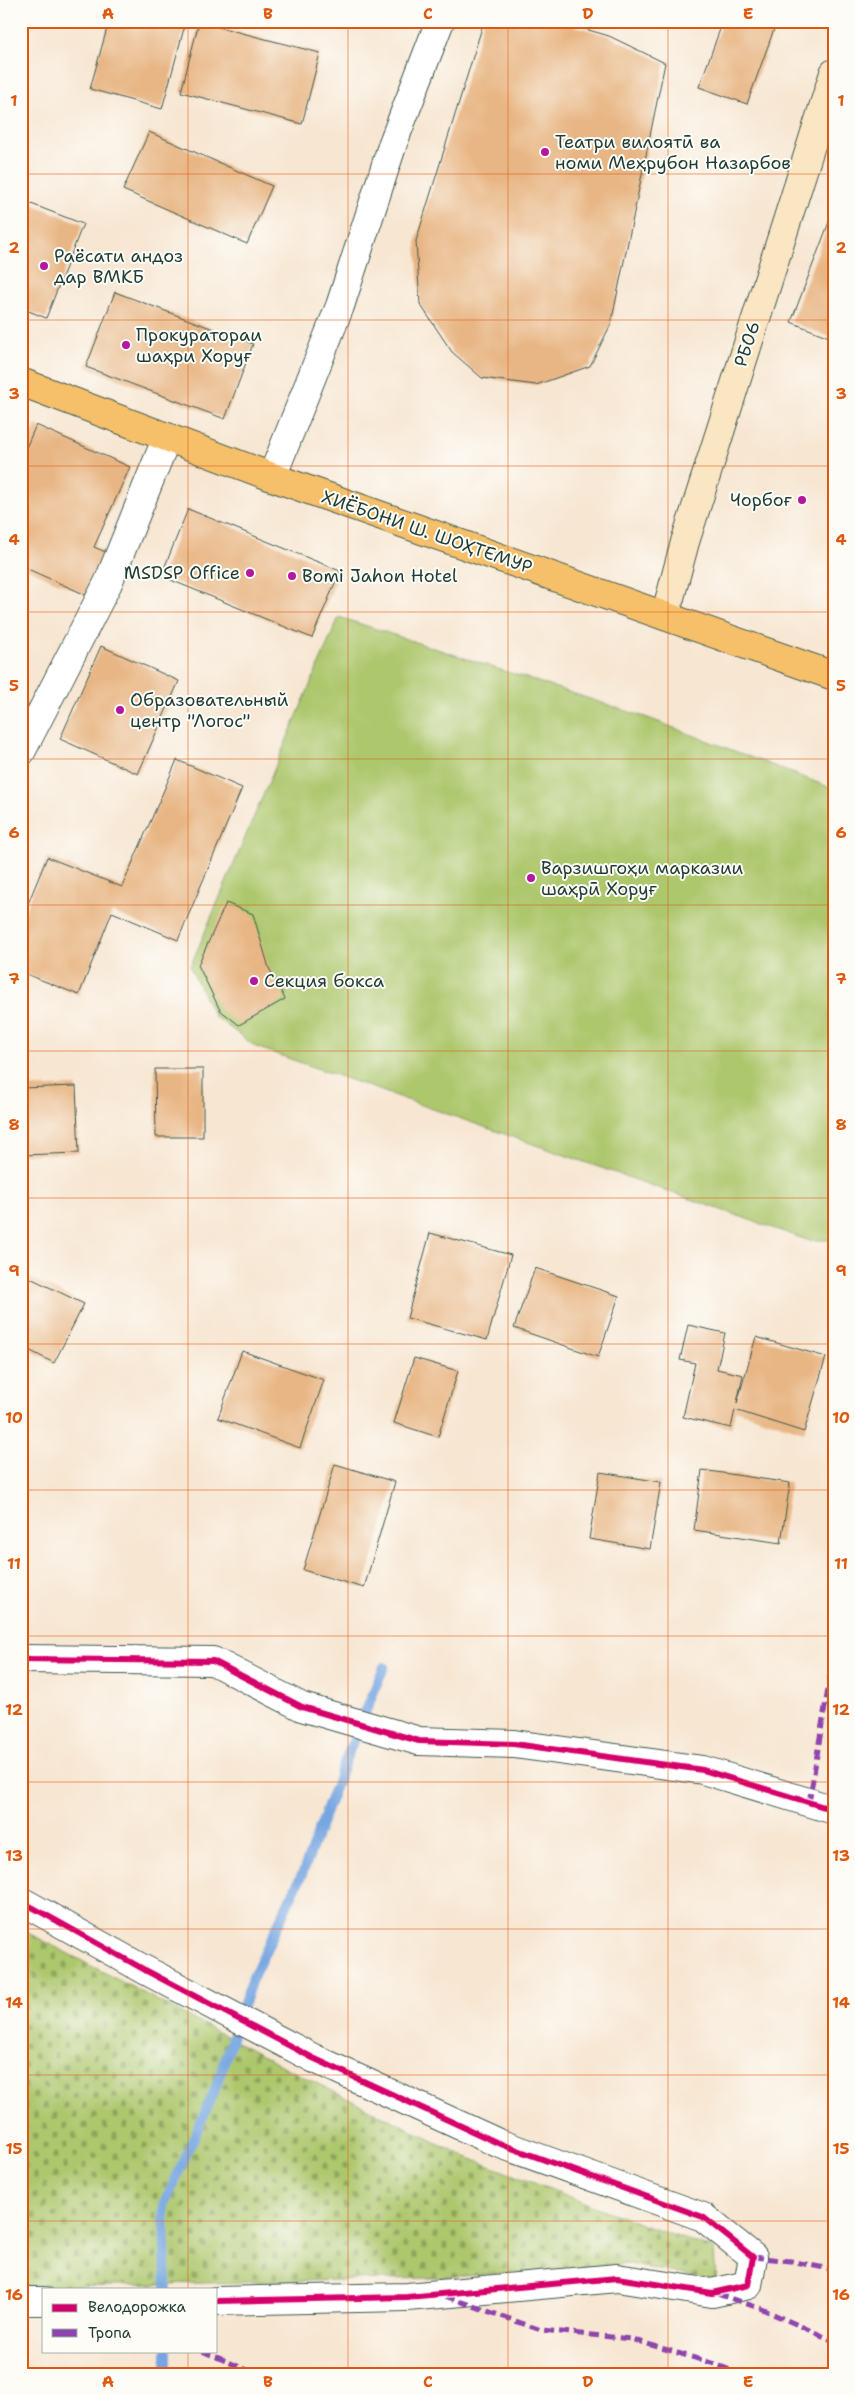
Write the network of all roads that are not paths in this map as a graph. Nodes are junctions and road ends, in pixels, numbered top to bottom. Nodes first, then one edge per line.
1 (440, 21) edge
2 (834, 73) edge
3 (21, 382) edge
4 (167, 437) junction
5 (272, 477) junction
6 (665, 616) junction
7 (834, 676) edge
8 (21, 752) edge
9 (21, 1659) edge
10 (834, 1810) edge
11 (21, 1901) edge
12 (21, 2301) edge
13 (42, 2301) edge
14 (218, 2301) edge

1 - 5 street
2 - 6 main road, РБ06 / РБ06
3 - 4 main road, ХИЁБОНИ Ш. ШОҲТЕМУР
4 - 5 main road, ХИЁБОНИ Ш. ШОҲТЕМУР
4 - 8 street
5 - 6 main road, ХИЁБОНИ Ш. ШОҲТЕМУР
6 - 7 main road, ХИЁБОНИ Ш. ШОҲТЕМУР
9 - 10 street
11 - 14 street
12 - 13 street

